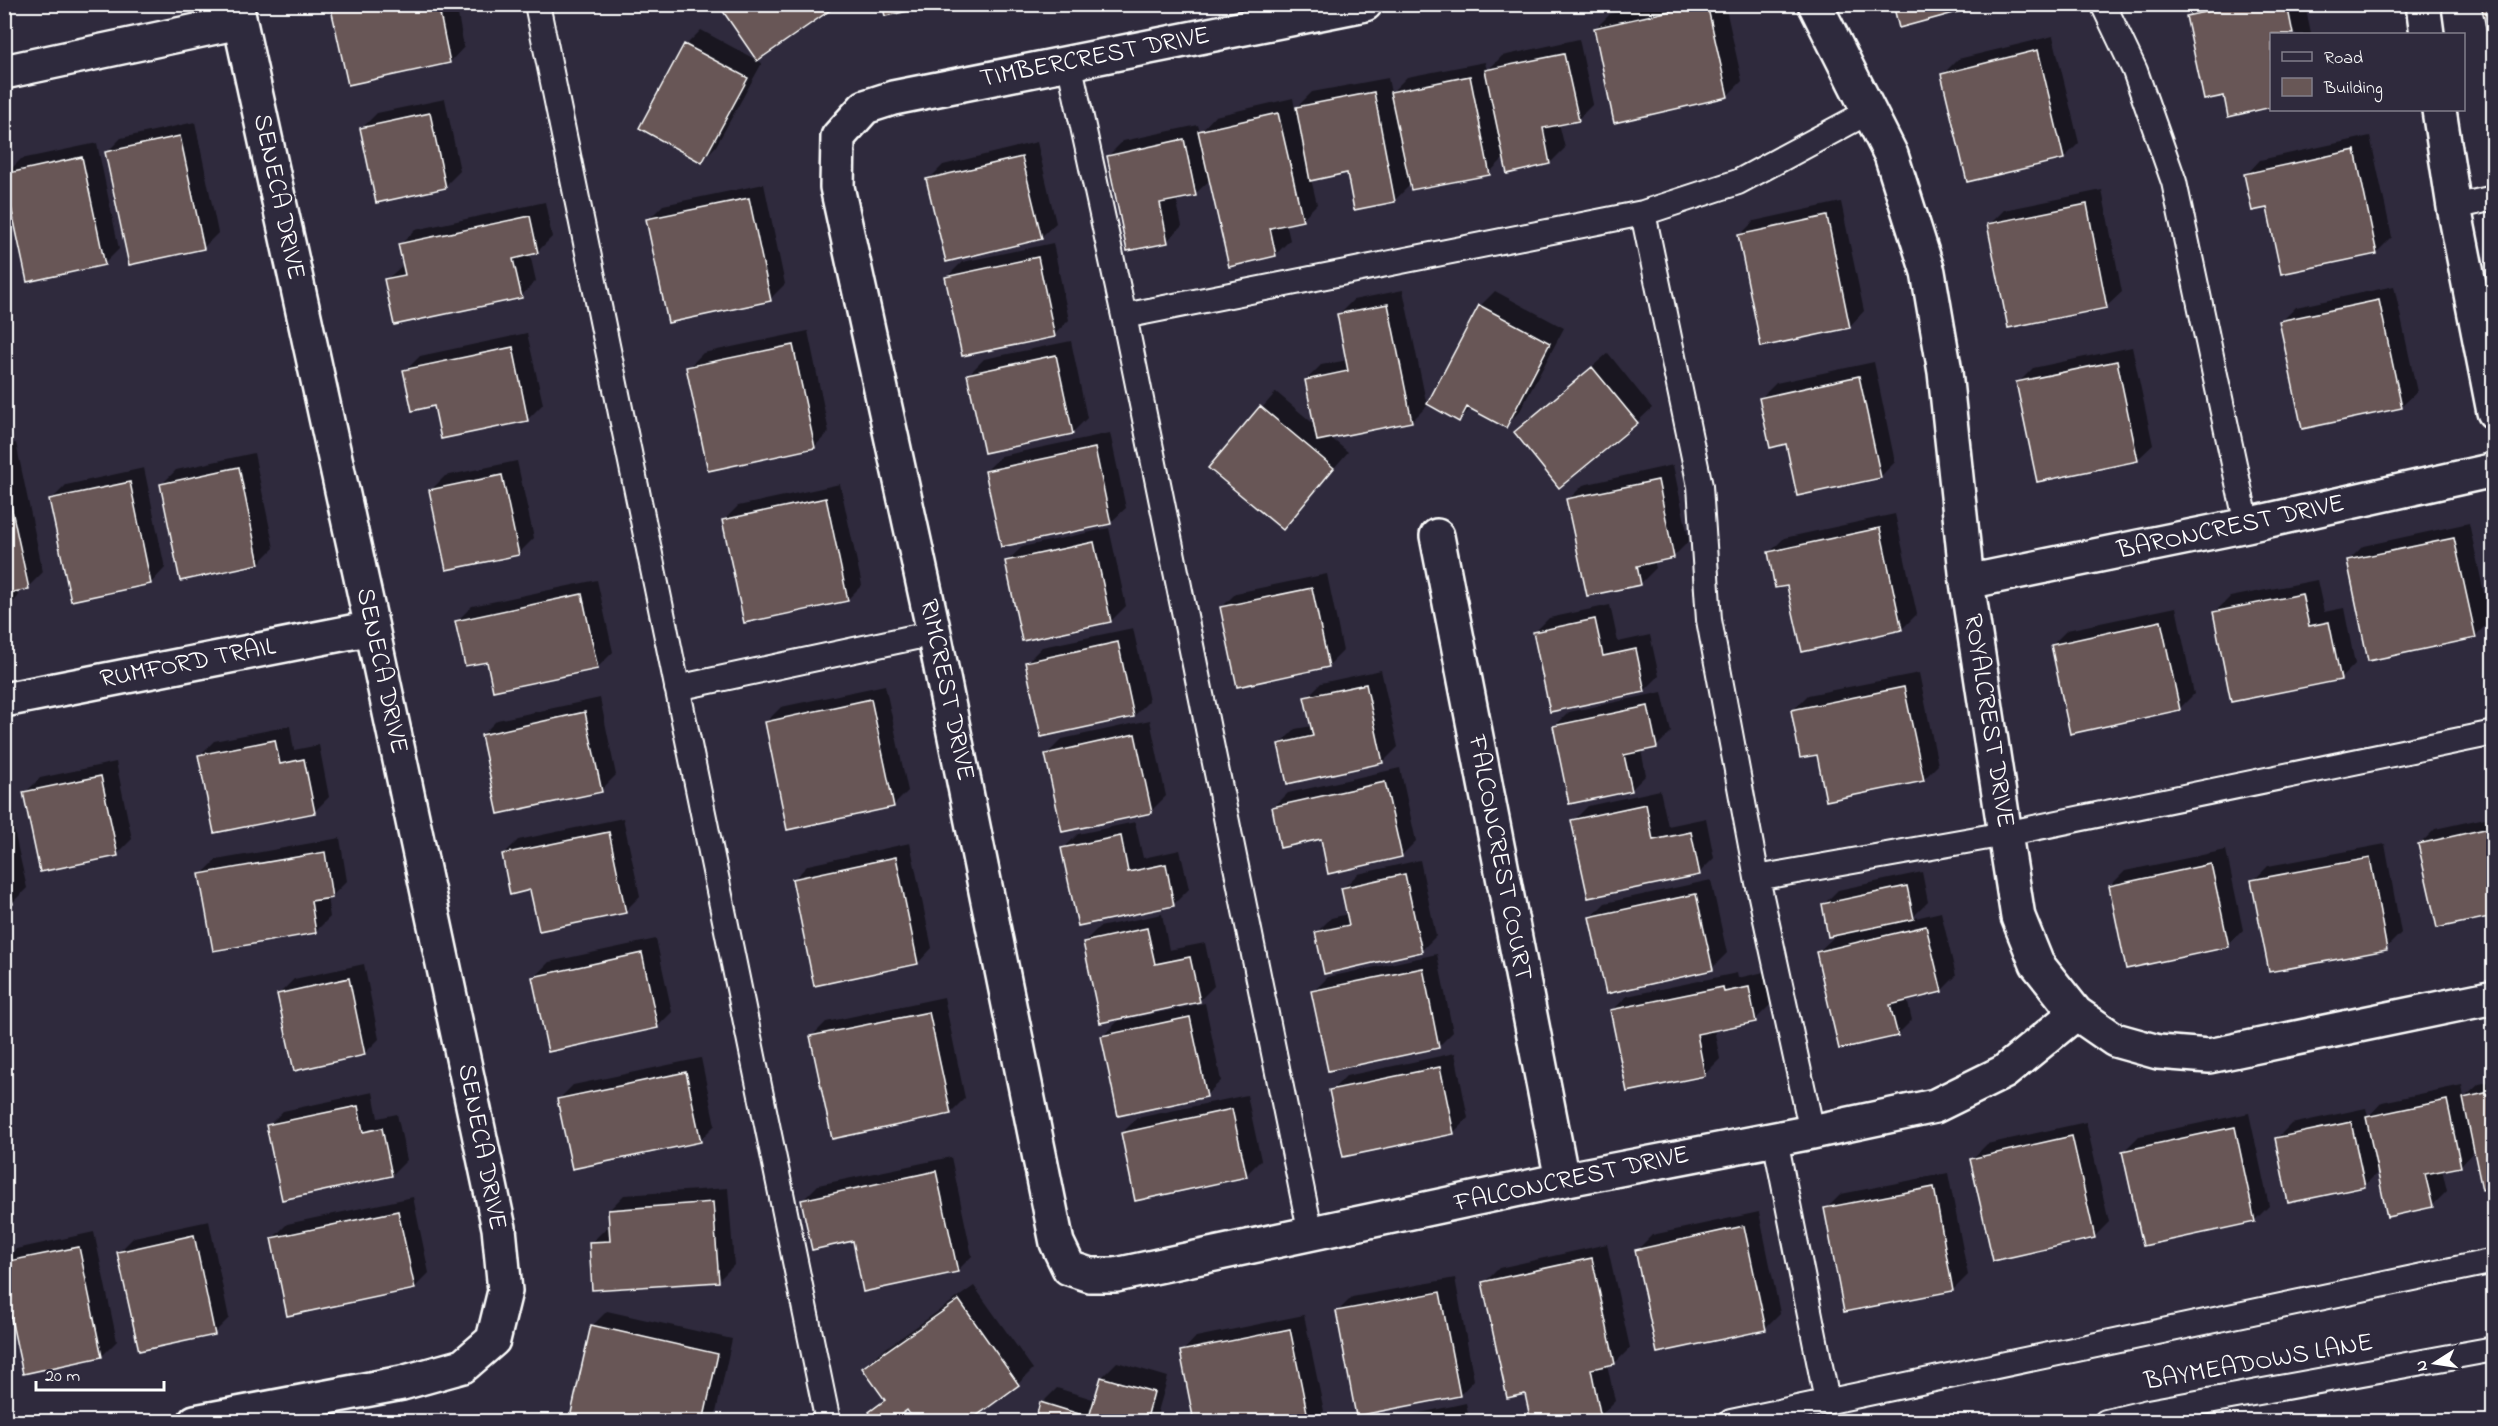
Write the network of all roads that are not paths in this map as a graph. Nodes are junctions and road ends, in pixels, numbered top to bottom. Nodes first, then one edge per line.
1 (537, 4) edge
2 (1365, 4) edge
3 (1815, 4) edge
4 (2103, 4) edge
5 (2423, 4) edge
6 (237, 13) edge
7 (2427, 33) edge
8 (1069, 62) junction
9 (4, 72) edge
10 (1870, 111) junction
11 (2439, 111) edge
12 (838, 137) joint
13 (2493, 198) edge
14 (2454, 207) junction
15 (1643, 213) junction
16 (1124, 316) junction
17 (2493, 412) edge
18 (2493, 470) edge
19 (2247, 525) junction
20 (1437, 536) dead end
21 (1967, 582) junction
22 (372, 628) junction
23 (934, 633) junction
24 (677, 688) junction
25 (4, 700) edge
26 (2493, 733) edge
27 (2005, 834) junction
28 (1757, 878) junction
29 (2493, 997) edge
30 (2076, 1013) junction
31 (1812, 1132) junction
32 (1775, 1139) junction
33 (1562, 1180) junction
34 (1311, 1235) junction
35 (1057, 1243) joint
36 (2493, 1261) edge
37 (2493, 1349) edge
38 (1827, 1401) junction
39 (2149, 1417) edge
40 (195, 1422) edge
41 (828, 1422) edge
42 (1731, 1422) edge
43 (2106, 1422) edge

1 - 24 lane
2 - 8 street, TIMBERCREST DRIVE
3 - 10 street, ROYALCREST DRIVE
4 - 19 lane
5 - 7 street
6 - 9 street
6 - 22 street, SENECA DRIVE
8 - 12 street, TIMBERCREST DRIVE
8 - 16 lane
10 - 15 lane
10 - 21 street, ROYALCREST DRIVE
11 - 14 street
12 - 23 street, RIMCREST DRIVE
13 - 14 lane
14 - 17 street
15 - 16 lane
15 - 28 lane
16 - 34 lane
18 - 19 street, BARONCREST DRIVE
19 - 21 street, BARONCREST DRIVE
20 - 33 street, FALCONCREST COURT
21 - 27 street, ROYALCREST DRIVE
22 - 25 street, RUMFORD TRAIL
22 - 40 street, SENECA DRIVE
23 - 24 lane
23 - 35 street, RIMCREST DRIVE
24 - 41 lane
26 - 27 lane
27 - 28 lane
27 - 30 street, ROYALCREST DRIVE
28 - 31 lane
29 - 30 street, ROYALCREST DRIVE
30 - 31 street, FALCONCREST DRIVE
31 - 32 street, FALCONCREST DRIVE
32 - 33 street, FALCONCREST DRIVE
32 - 38 lane
33 - 34 street, FALCONCREST DRIVE
34 - 35 street, FALCONCREST DRIVE
36 - 38 lane
37 - 39 lane, BAYMEADOWS LANE
38 - 42 lane
39 - 43 lane, BAYMEADOWS LANE

